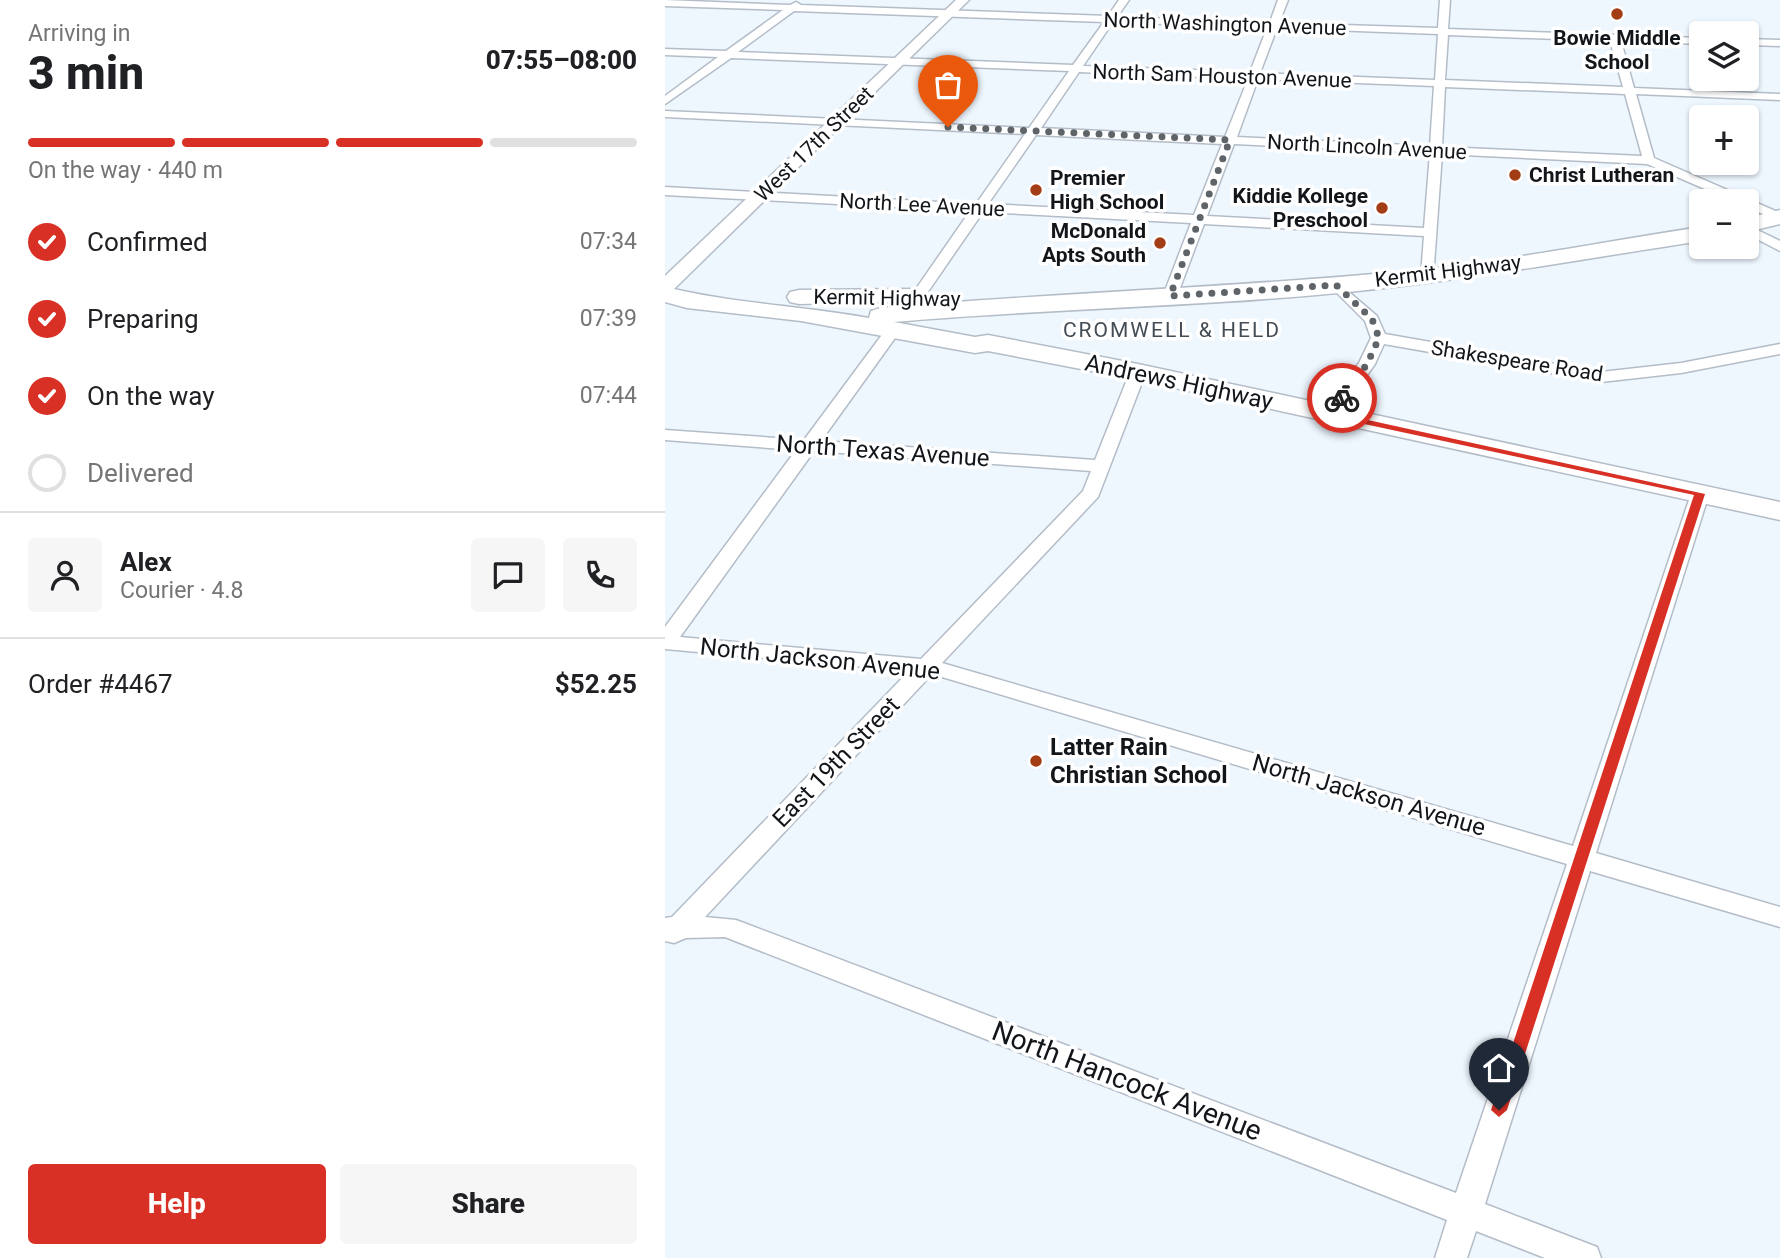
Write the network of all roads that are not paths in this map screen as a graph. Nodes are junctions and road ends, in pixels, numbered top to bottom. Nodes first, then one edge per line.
1 (803, 0) edge
2 (963, 0) edge
3 (1124, 0) edge
4 (1283, 0) edge
5 (1445, 0) edge
6 (665, 3) edge
7 (792, 7) junction
8 (949, 13) junction
9 (1110, 20) junction
10 (1273, 26) junction
11 (1443, 32) junction
12 (1615, 39) junction
13 (1689, 41) edge
14 (1759, 42) edge
15 (1780, 43) edge
16 (665, 52) edge
17 (729, 55) junction
18 (899, 62) junction
19 (1075, 69) junction
20 (1255, 77) junction
21 (1440, 85) junction
22 (1629, 93) junction
23 (1780, 97) edge
24 (665, 101) edge
25 (665, 114) edge
26 (837, 122) junction
27 (1031, 131) junction
28 (1230, 140) junction
29 (1436, 150) junction
30 (1649, 160) junction
31 (1715, 189) edge
32 (665, 191) edge
33 (760, 196) junction
34 (977, 208) junction
35 (1759, 208) edge
36 (1779, 217) edge
37 (1200, 220) junction
38 (1759, 223) edge
39 (1430, 232) junction
40 (1759, 234) edge
41 (1689, 236) edge
42 (1780, 247) edge
43 (1428, 276) junction
44 (1336, 285) junction
45 (665, 287) edge
46 (665, 294) edge
47 (918, 296) junction
48 (1170, 296) junction
49 (790, 297) junction
50 (1026, 303) junction
51 (993, 306) junction
52 (891, 323) junction
53 (980, 337) junction
54 (1379, 338) junction
55 (1780, 349) edge
56 (1756, 355) junction
57 (1780, 359) edge
58 (1138, 372) junction
59 (1330, 414) junction
60 (665, 435) edge
61 (807, 446) junction
62 (1102, 466) junction
63 (1700, 494) junction
64 (1780, 511) edge
65 (665, 642) edge
66 (928, 666) junction
67 (1581, 858) junction
68 (1780, 917) edge
69 (669, 933) edge
70 (1465, 1212) junction
71 (1451, 1258) edge
72 (1585, 1258) edge

1 - 7 street
2 - 8 street, West 17th Street
3 - 9 street
4 - 10 street
5 - 11 street
6 - 7 street, North Washington Avenue
7 - 8 street, North Washington Avenue
7 - 17 street
8 - 9 street, North Washington Avenue
8 - 18 street, West 17th Street
9 - 10 street, North Washington Avenue
9 - 19 street
10 - 11 street, North Washington Avenue
10 - 20 street
11 - 12 street, North Washington Avenue
11 - 21 street
12 - 13 street, North Washington Avenue
12 - 22 street
14 - 15 street
16 - 17 street, North Sam Houston Avenue
17 - 18 street, North Sam Houston Avenue
17 - 24 street
18 - 19 street, North Sam Houston Avenue
18 - 26 street, West 17th Street
19 - 20 street, North Sam Houston Avenue
19 - 27 street
20 - 21 street, North Sam Houston Avenue
20 - 28 street
21 - 22 street, North Sam Houston Avenue
21 - 29 street
22 - 23 street, North Sam Houston Avenue
22 - 30 street
25 - 26 street, North Lincoln Avenue
26 - 27 street, North Lincoln Avenue
26 - 33 street, West 17th Street
27 - 28 street, North Lincoln Avenue
27 - 34 street
28 - 29 street, North Lincoln Avenue
28 - 37 street
29 - 30 street, North Lincoln Avenue
29 - 39 street
30 - 31 street
32 - 33 street, North Lee Avenue
33 - 34 street, North Lee Avenue
33 - 45 street, West 17th Street
34 - 37 street, North Lee Avenue
34 - 47 street
35 - 36 street
36 - 38 main road
37 - 39 street, North Lee Avenue
37 - 48 street
39 - 43 street
40 - 42 street
41 - 43 main road, Kermit Highway
43 - 44 main road, Kermit Highway
44 - 48 main road, Kermit Highway
44 - 54 street
46 - 49 main road
46 - 52 main road, Andrews Highway
47 - 49 main road, Kermit Highway
47 - 50 main road, Kermit Highway
48 - 50 main road, Kermit Highway
49 - 52 main road, Andrews Highway
50 - 51 main road, Kermit Highway
51 - 52 main road, Kermit Highway
51 - 53 main road
52 - 53 main road, Andrews Highway
52 - 61 street
53 - 58 main road, Andrews Highway
54 - 56 street, Shakespeare Road
54 - 59 street
55 - 56 street, Shakespeare Road
56 - 57 street
58 - 59 main road, Andrews Highway
58 - 62 street, East 19th Street
59 - 63 main road, Andrews Highway
60 - 61 street, North Texas Avenue
61 - 62 street, North Texas Avenue
61 - 65 street
62 - 66 street, East 19th Street
63 - 64 main road, Andrews Highway
63 - 67 street
65 - 66 street, North Jackson Avenue
66 - 67 street, North Jackson Avenue
66 - 69 street, East 19th Street
67 - 68 street, North Jackson Avenue
67 - 70 street
69 - 70 street, North Hancock Avenue
70 - 71 street
70 - 72 street, North Hancock Avenue

